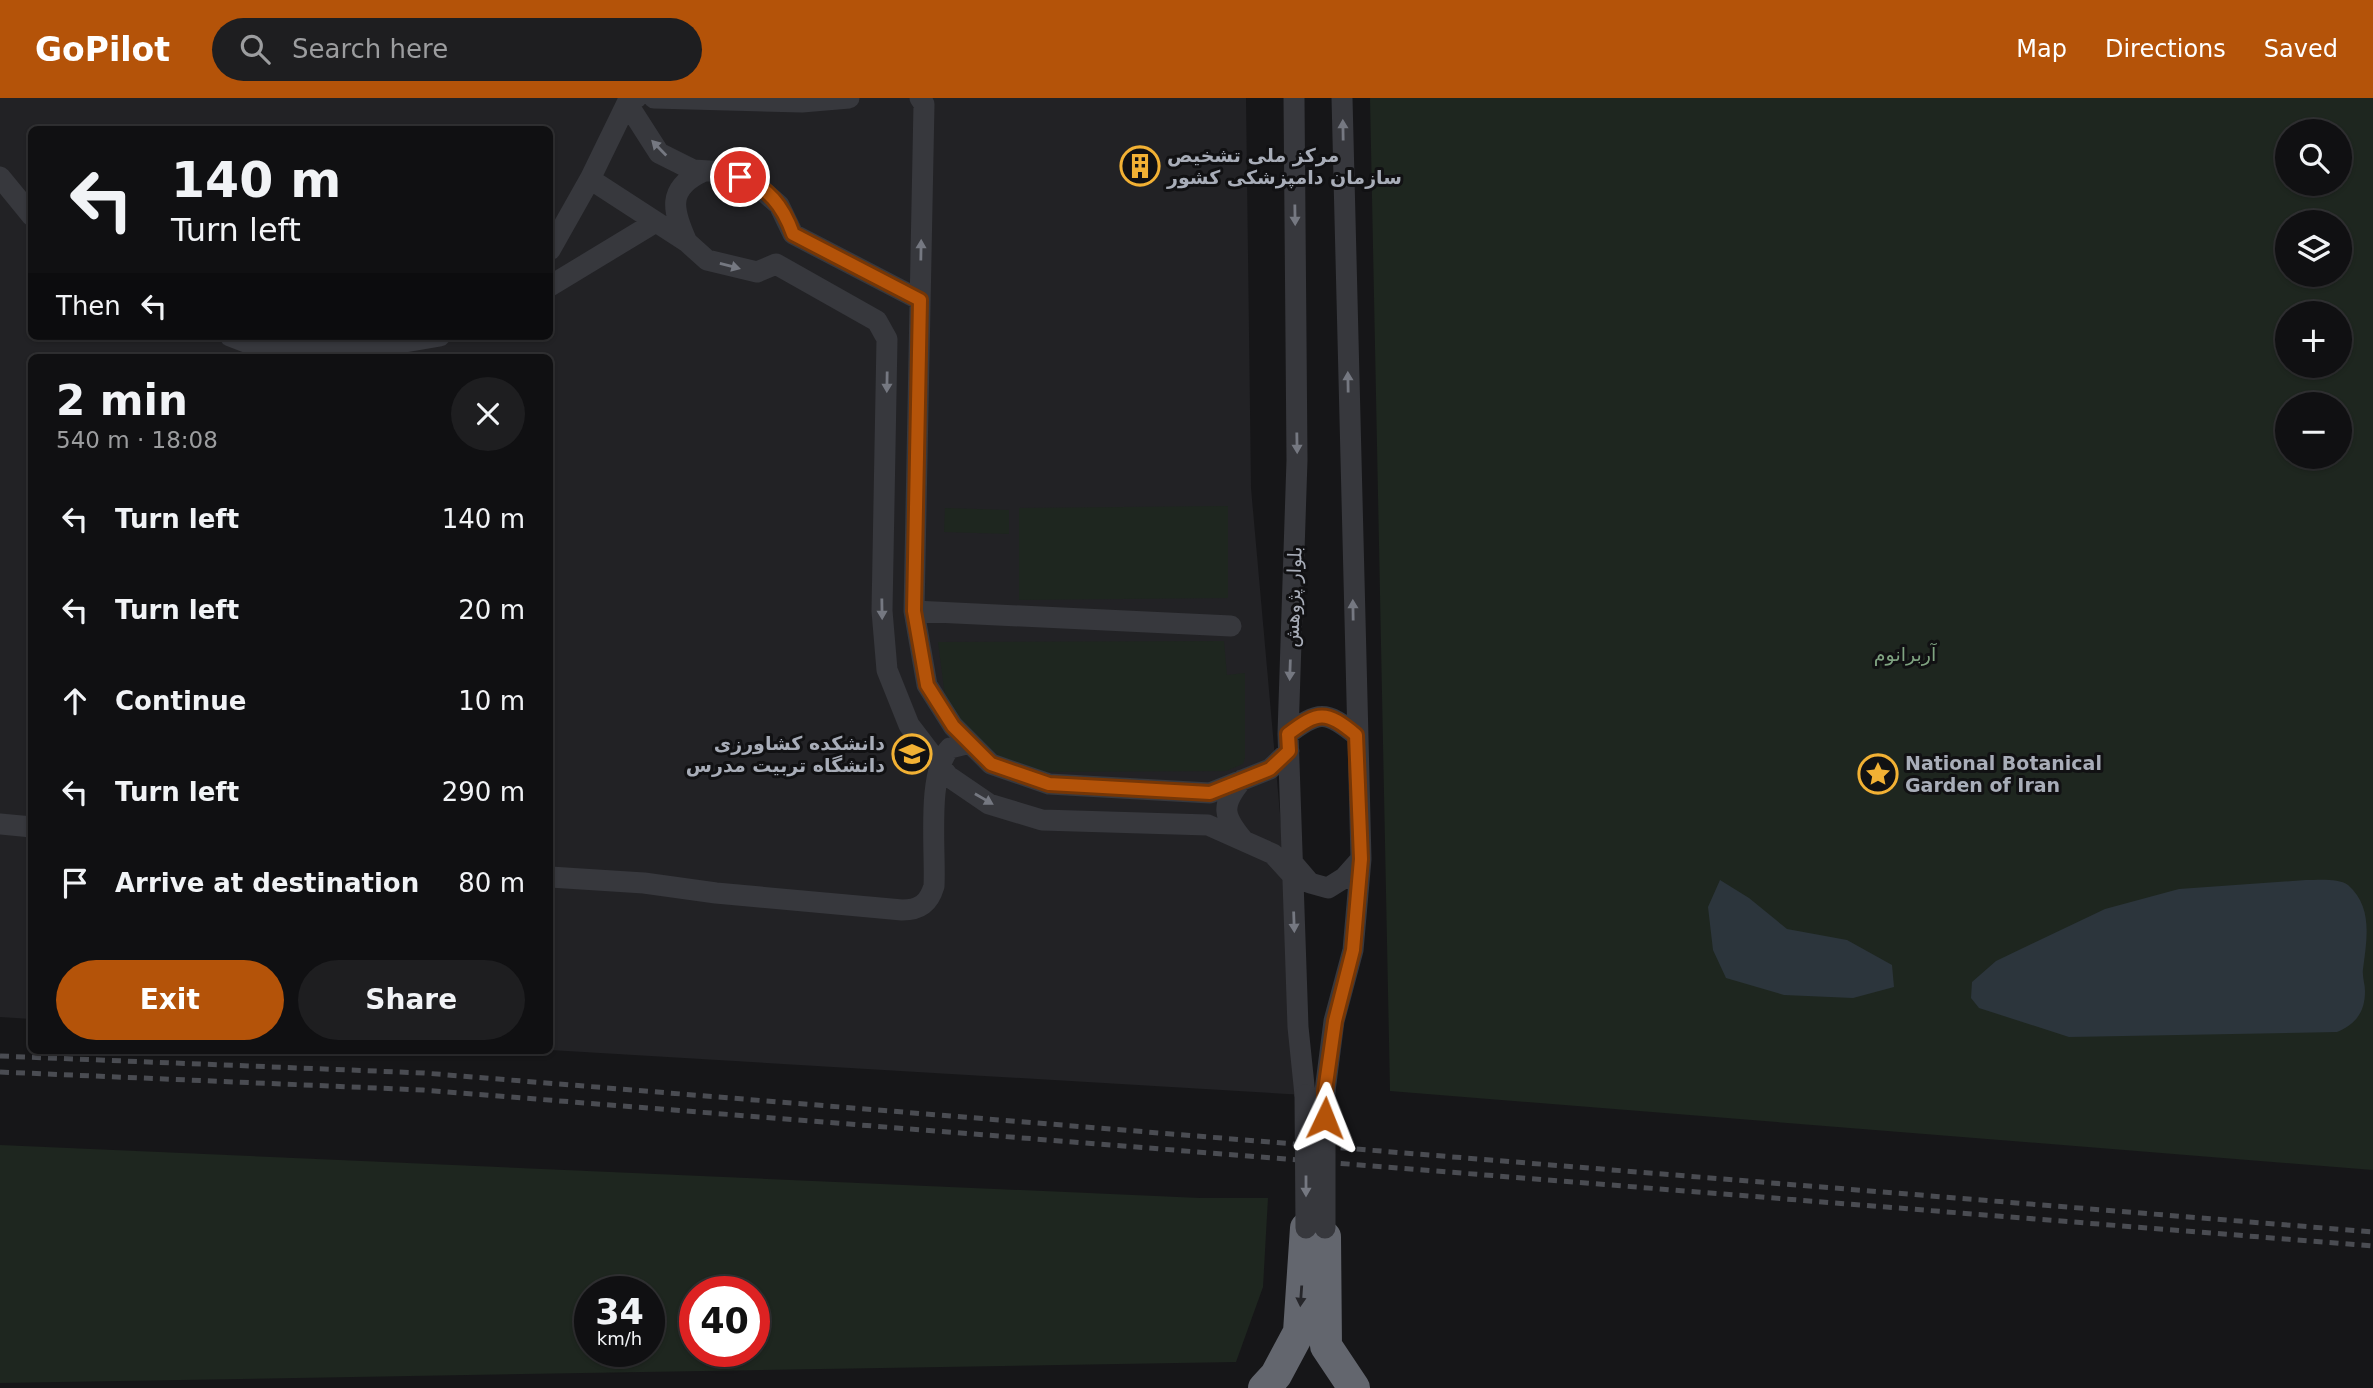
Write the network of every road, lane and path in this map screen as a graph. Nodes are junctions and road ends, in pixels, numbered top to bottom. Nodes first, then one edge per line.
1 (654, 98) edge
2 (849, 98) edge
3 (920, 98) edge
4 (1294, 98) edge
5 (1342, 98) edge
6 (801, 100) edge
7 (633, 101) edge
8 (702, 172) junction
9 (0, 177) edge
10 (590, 179) junction
11 (28, 211) edge
12 (654, 223) junction
13 (687, 242) junction
14 (553, 245) edge
15 (553, 284) edge
16 (920, 300) junction
17 (240, 340) edge
18 (417, 340) edge
19 (914, 611) junction
20 (1231, 626) dead end
21 (950, 722) junction
22 (1356, 735) junction
23 (920, 739) junction
24 (970, 743) junction
25 (1289, 743) junction
26 (940, 765) junction
27 (1242, 780) junction
28 (0, 824) edge
29 (28, 827) edge
30 (1244, 841) junction
31 (1361, 859) junction
32 (1293, 869) junction
33 (553, 877) edge
34 (1315, 1093) junction
35 (1316, 1228) junction
36 (1264, 1388) edge
37 (1354, 1388) edge

1 - 6 street
2 - 6 street
16 -> 3 street
4 -> 25 street, بلوار پژوهش
22 -> 5 street
8 -> 7 street
7 - 10 street
8 - 13 street
8 - 16 street
9 - 11 street
10 - 12 street
10 - 14 street
12 - 13 street
12 - 15 street
13 -> 23 street
16 - 19 street
17 - 18 street
19 - 20 street
19 - 21 street
21 - 23 street
21 - 24 street
22 - 25 street
22 - 31 street
23 - 26 street
24 - 26 street
24 - 27 street
25 - 27 street
25 - 32 street, بلوار پژوهش
26 -> 30 street
26 - 33 street
27 - 30 street
28 - 29 street
30 - 32 street
31 - 32 street
31 - 34 street
32 -> 34 street, بلوار پژوهش
34 - 35 street, bridge
35 -> 36 highway
35 - 37 highway

